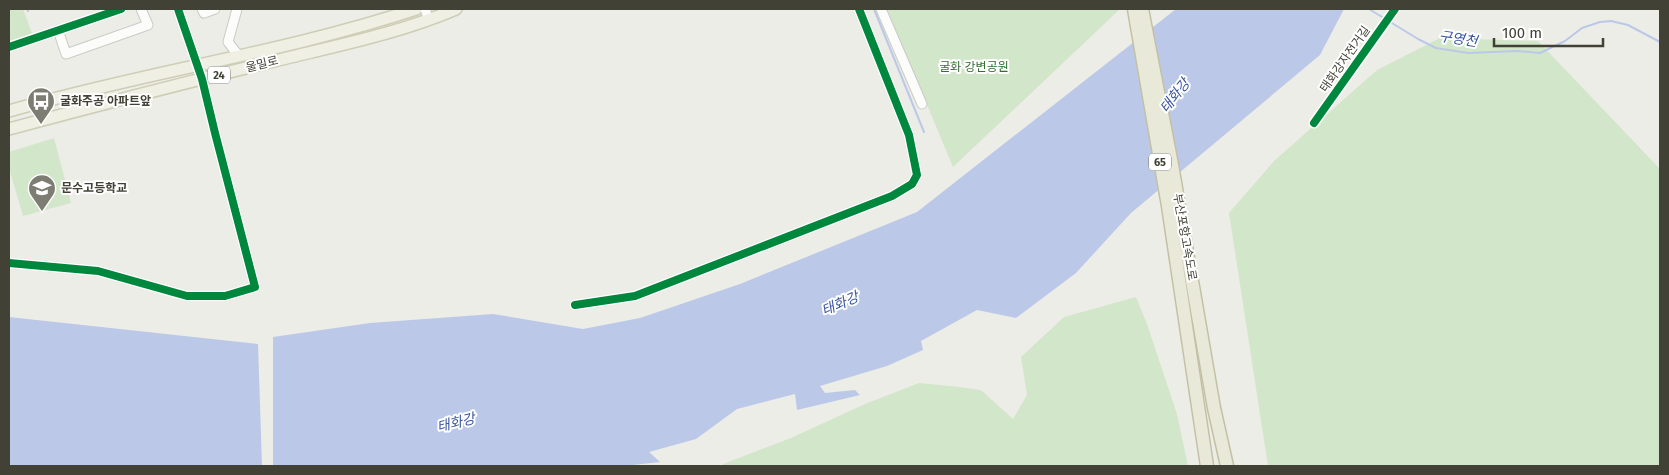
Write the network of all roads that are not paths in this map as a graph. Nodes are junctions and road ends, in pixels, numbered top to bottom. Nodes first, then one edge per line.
1 (120, 9) edge
2 (142, 9) edge
3 (178, 9) edge
4 (202, 9) edge
5 (215, 9) edge
6 (237, 9) edge
7 (416, 9) edge
8 (456, 9) edge
9 (858, 9) edge
10 (881, 9) edge
11 (1134, 9) edge
12 (1142, 9) edge
13 (427, 14) edge
14 (58, 30) junction
15 (9, 47) edge
16 (240, 56) junction
17 (198, 66) junction
18 (202, 79) junction
19 (922, 104) dead end
20 (9, 111) edge
21 (9, 129) edge
22 (9, 263) edge
23 (575, 305) dead end
24 (1208, 466) edge
25 (1227, 466) edge

1 - 14 street
2 - 14 street
3 - 17 street
4 - 5 street
6 - 16 street
7 - 16 main road, 울밀로 / 24
8 - 13 main road, 울밀로 / 24
9 - 23 street
10 - 19 street
11 - 24 highway, 부산포항고속도로 / 65
12 - 25 highway, 부산포항고속도로 / 65
13 - 18 main road, 울밀로 / 24
14 - 15 street
16 - 17 main road, 울밀로 / 24
17 - 18 street
17 - 20 main road, 울밀로 / 24
18 - 21 main road, 울밀로 / 24
18 - 22 street

